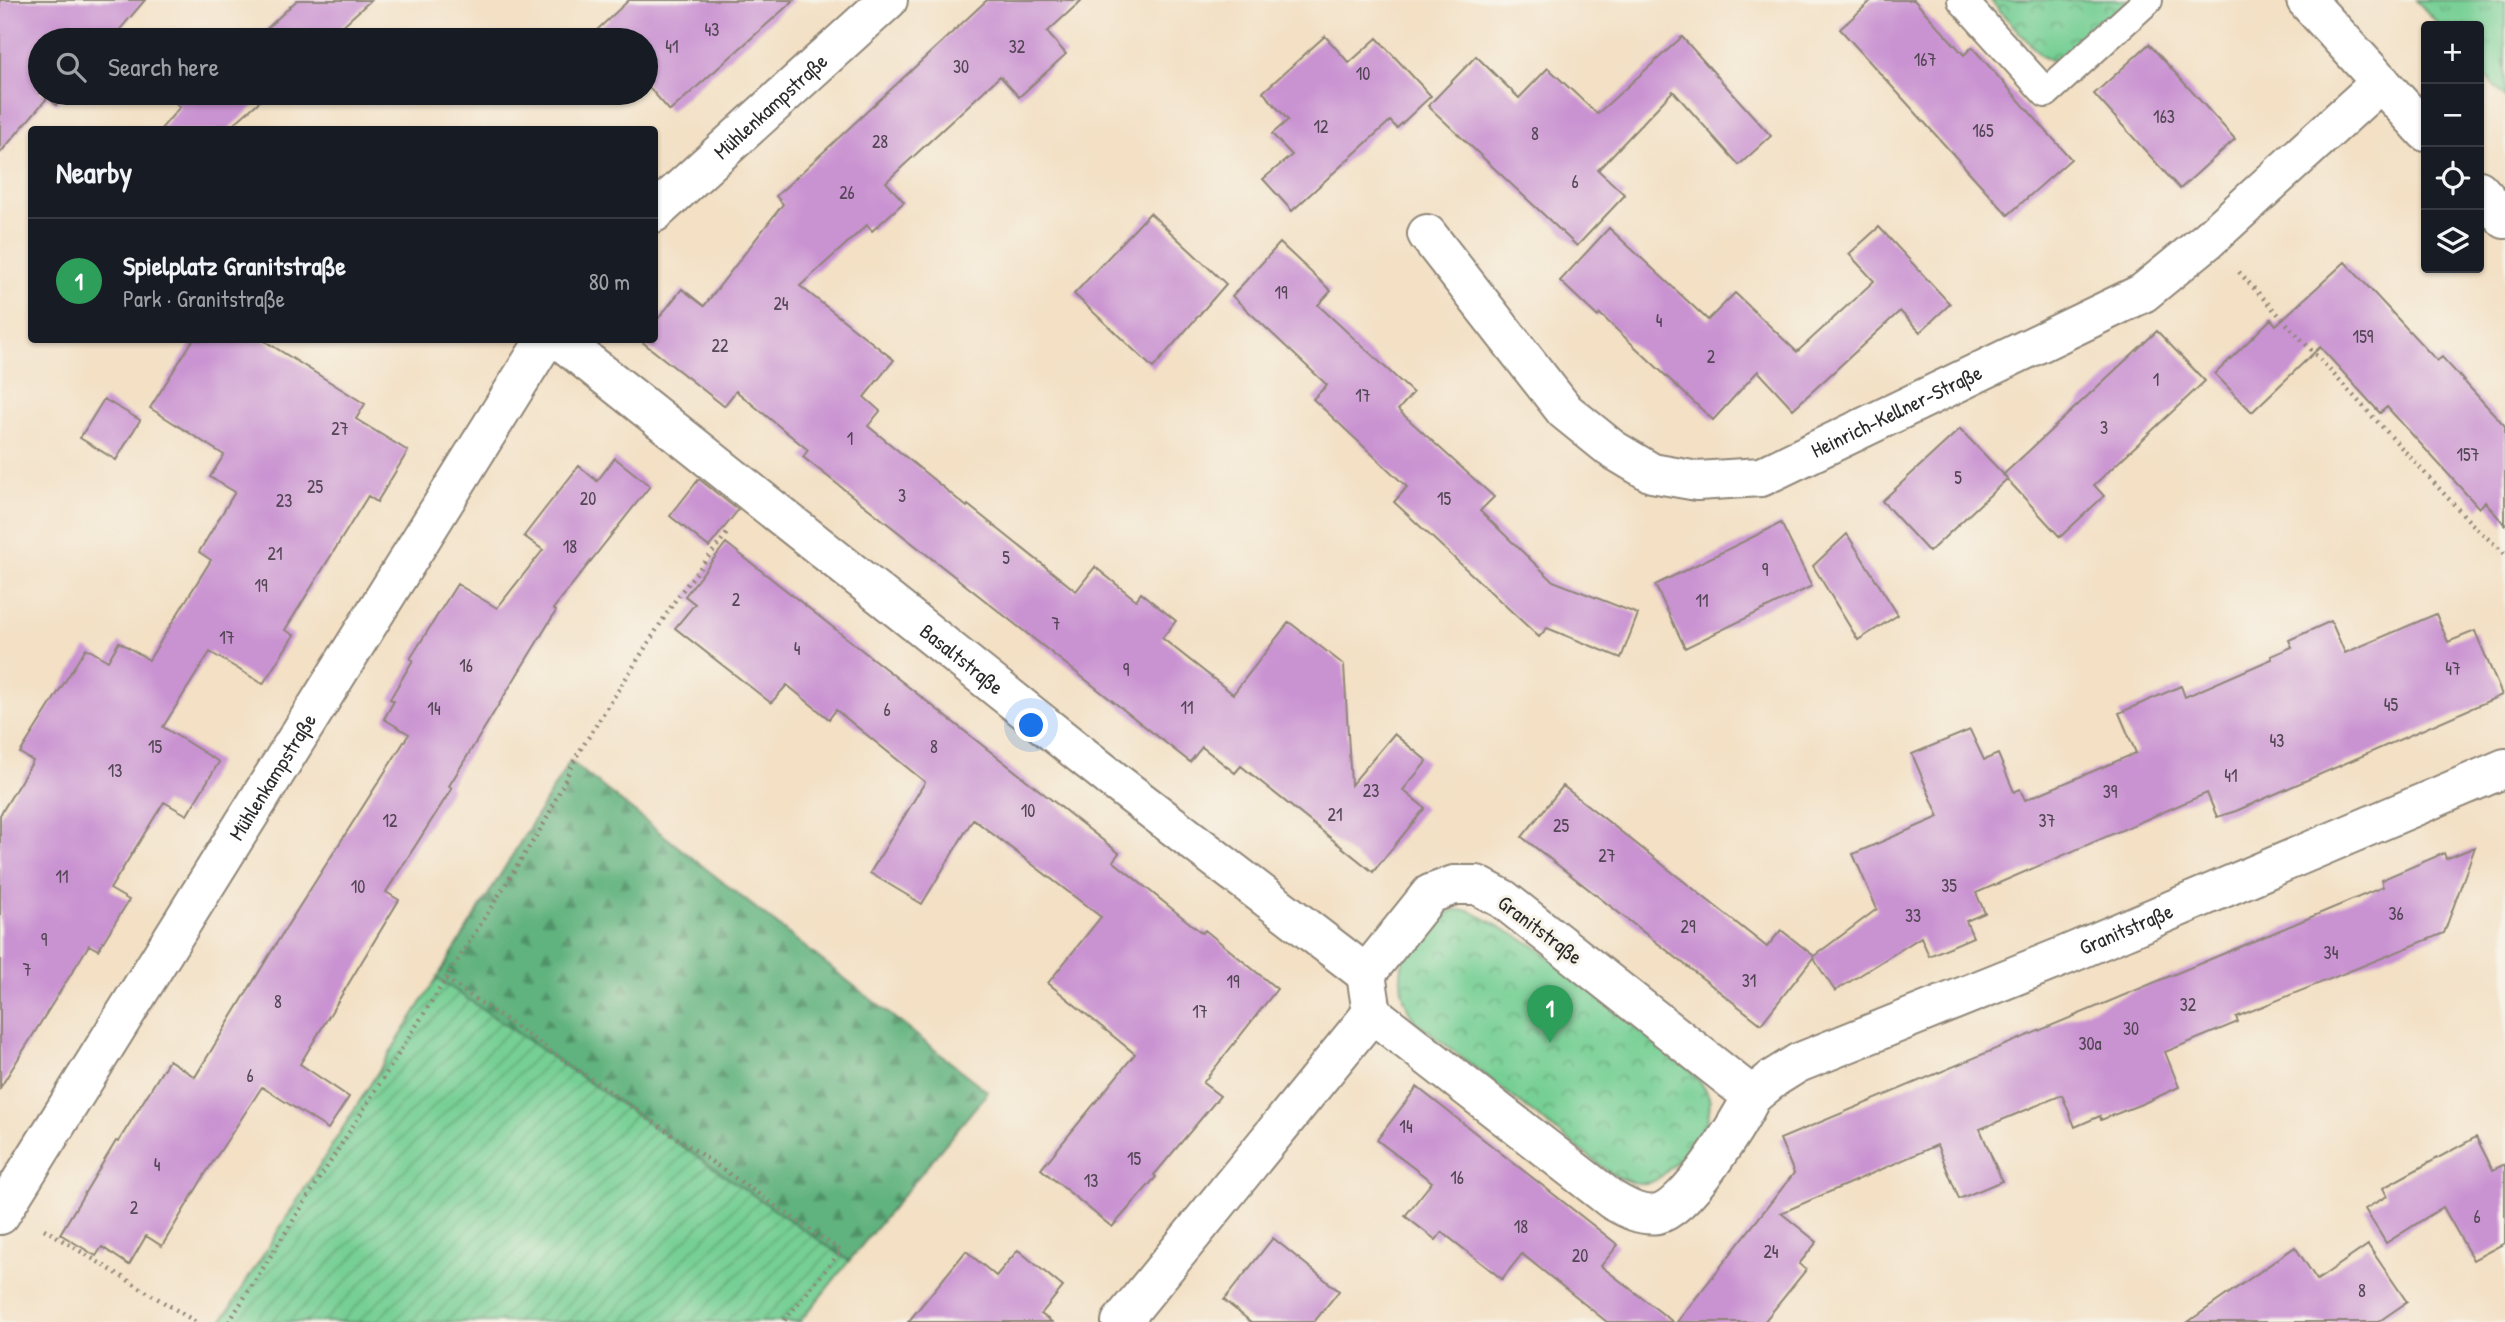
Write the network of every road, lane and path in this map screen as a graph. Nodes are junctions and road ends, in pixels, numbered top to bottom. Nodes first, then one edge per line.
1 (888, 0) edge
2 (1962, 0) edge
3 (2148, 0) edge
4 (2306, 0) edge
5 (2381, 82) junction
6 (2421, 126) edge
7 (2484, 196) edge
8 (658, 209) edge
9 (2505, 219) edge
10 (1427, 234) dead end
11 (2209, 239) junction
12 (543, 343) edge
13 (564, 343) edge
14 (757, 496) junction
15 (2505, 554) edge
16 (2505, 768) edge
17 (1366, 974) junction
18 (446, 979) junction
19 (1372, 1013) junction
20 (1752, 1096) junction
21 (3, 1210) edge
22 (196, 1322) edge
23 (229, 1322) edge
24 (783, 1322) edge
25 (1121, 1322) edge

1 - 8 street, Mühlenkampstraße
2 - 3 lane
4 - 5 street
5 - 6 street
5 - 11 street, Heinrich-Kellner-Straße
7 - 9 street
10 - 11 street, Heinrich-Kellner-Straße
11 - 15 path
12 - 21 street, Mühlenkampstraße
13 - 14 street, Basaltstraße
14 - 17 street, Basaltstraße
14 - 18 path
16 - 20 street, Granitstraße
17 - 19 street
17 - 20 street, Granitstraße
18 - 23 path
18 - 24 path
19 - 20 street, Granitstraße
19 - 25 street
21 - 22 path

